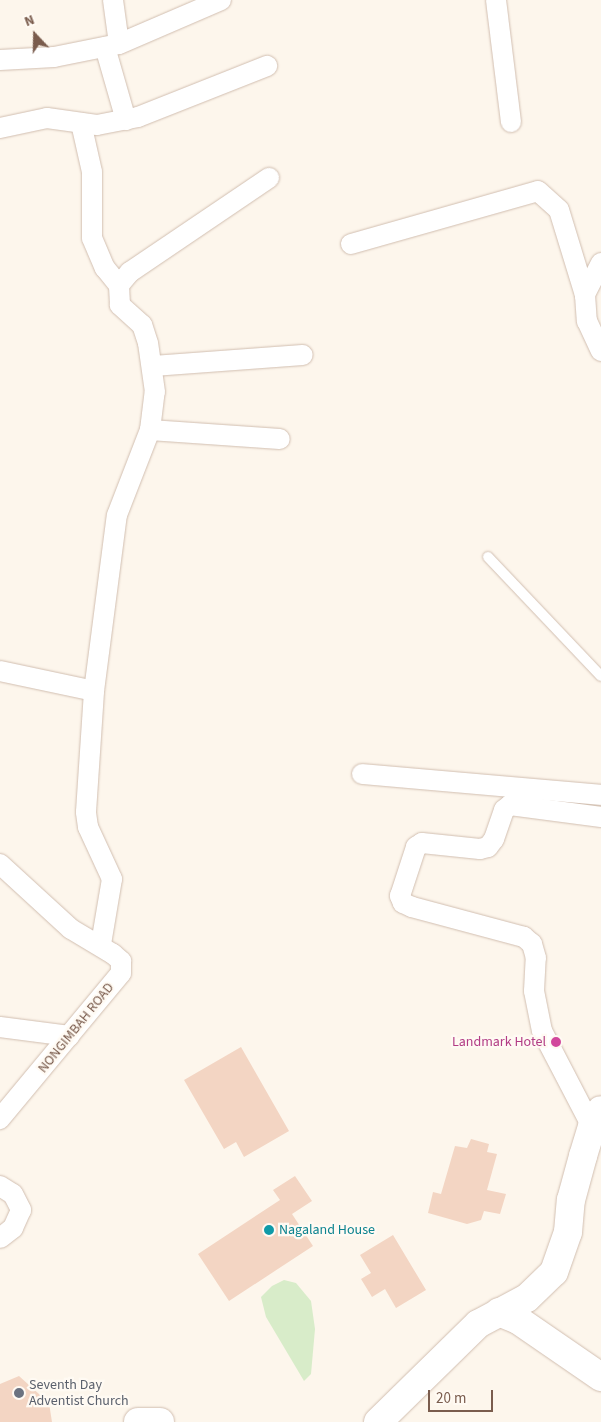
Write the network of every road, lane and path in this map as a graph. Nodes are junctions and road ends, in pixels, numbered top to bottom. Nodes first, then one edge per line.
1 (113, 0) edge
2 (221, 0) edge
3 (496, 0) edge
4 (112, 46) junction
5 (0, 60) edge
6 (267, 66) dead end
7 (126, 120) junction
8 (511, 122) dead end
9 (81, 123) junction
10 (0, 128) edge
11 (269, 178) dead end
12 (351, 244) dead end
13 (601, 263) edge
14 (119, 285) junction
15 (585, 295) junction
16 (601, 351) edge
17 (303, 355) dead end
18 (153, 366) junction
19 (150, 430) junction
20 (280, 439) dead end
21 (488, 557) dead end
22 (0, 671) edge
23 (601, 676) edge
24 (94, 691) junction
25 (362, 774) dead end
26 (601, 795) edge
27 (601, 817) edge
28 (0, 864) edge
29 (101, 944) junction
30 (0, 1027) edge
31 (69, 1036) junction
32 (596, 1118) edge
33 (0, 1119) edge
34 (0, 1186) edge
35 (0, 1238) edge
36 (499, 1312) junction
37 (601, 1377) edge
38 (138, 1422) edge
39 (160, 1422) edge
40 (378, 1422) edge

1 - 4 street
2 - 4 street
3 - 8 street
4 - 5 street
4 - 7 street
6 - 7 street
7 - 9 street
9 - 10 street
9 - 14 street
11 - 14 street
12 - 15 street
13 - 15 street
14 - 18 street
15 - 16 street
17 - 18 street
18 - 19 street
19 - 20 street
19 - 24 street
21 - 23 lane
22 - 24 street
24 - 29 street
25 - 26 street
27 - 32 street
28 - 29 street, NONGIMBAH ROAD
29 - 31 street, NONGIMBAH ROAD
30 - 31 street
31 - 33 street, NONGIMBAH ROAD
32 - 36 street
34 - 35 street
36 - 37 street
36 - 40 street
38 - 39 street

